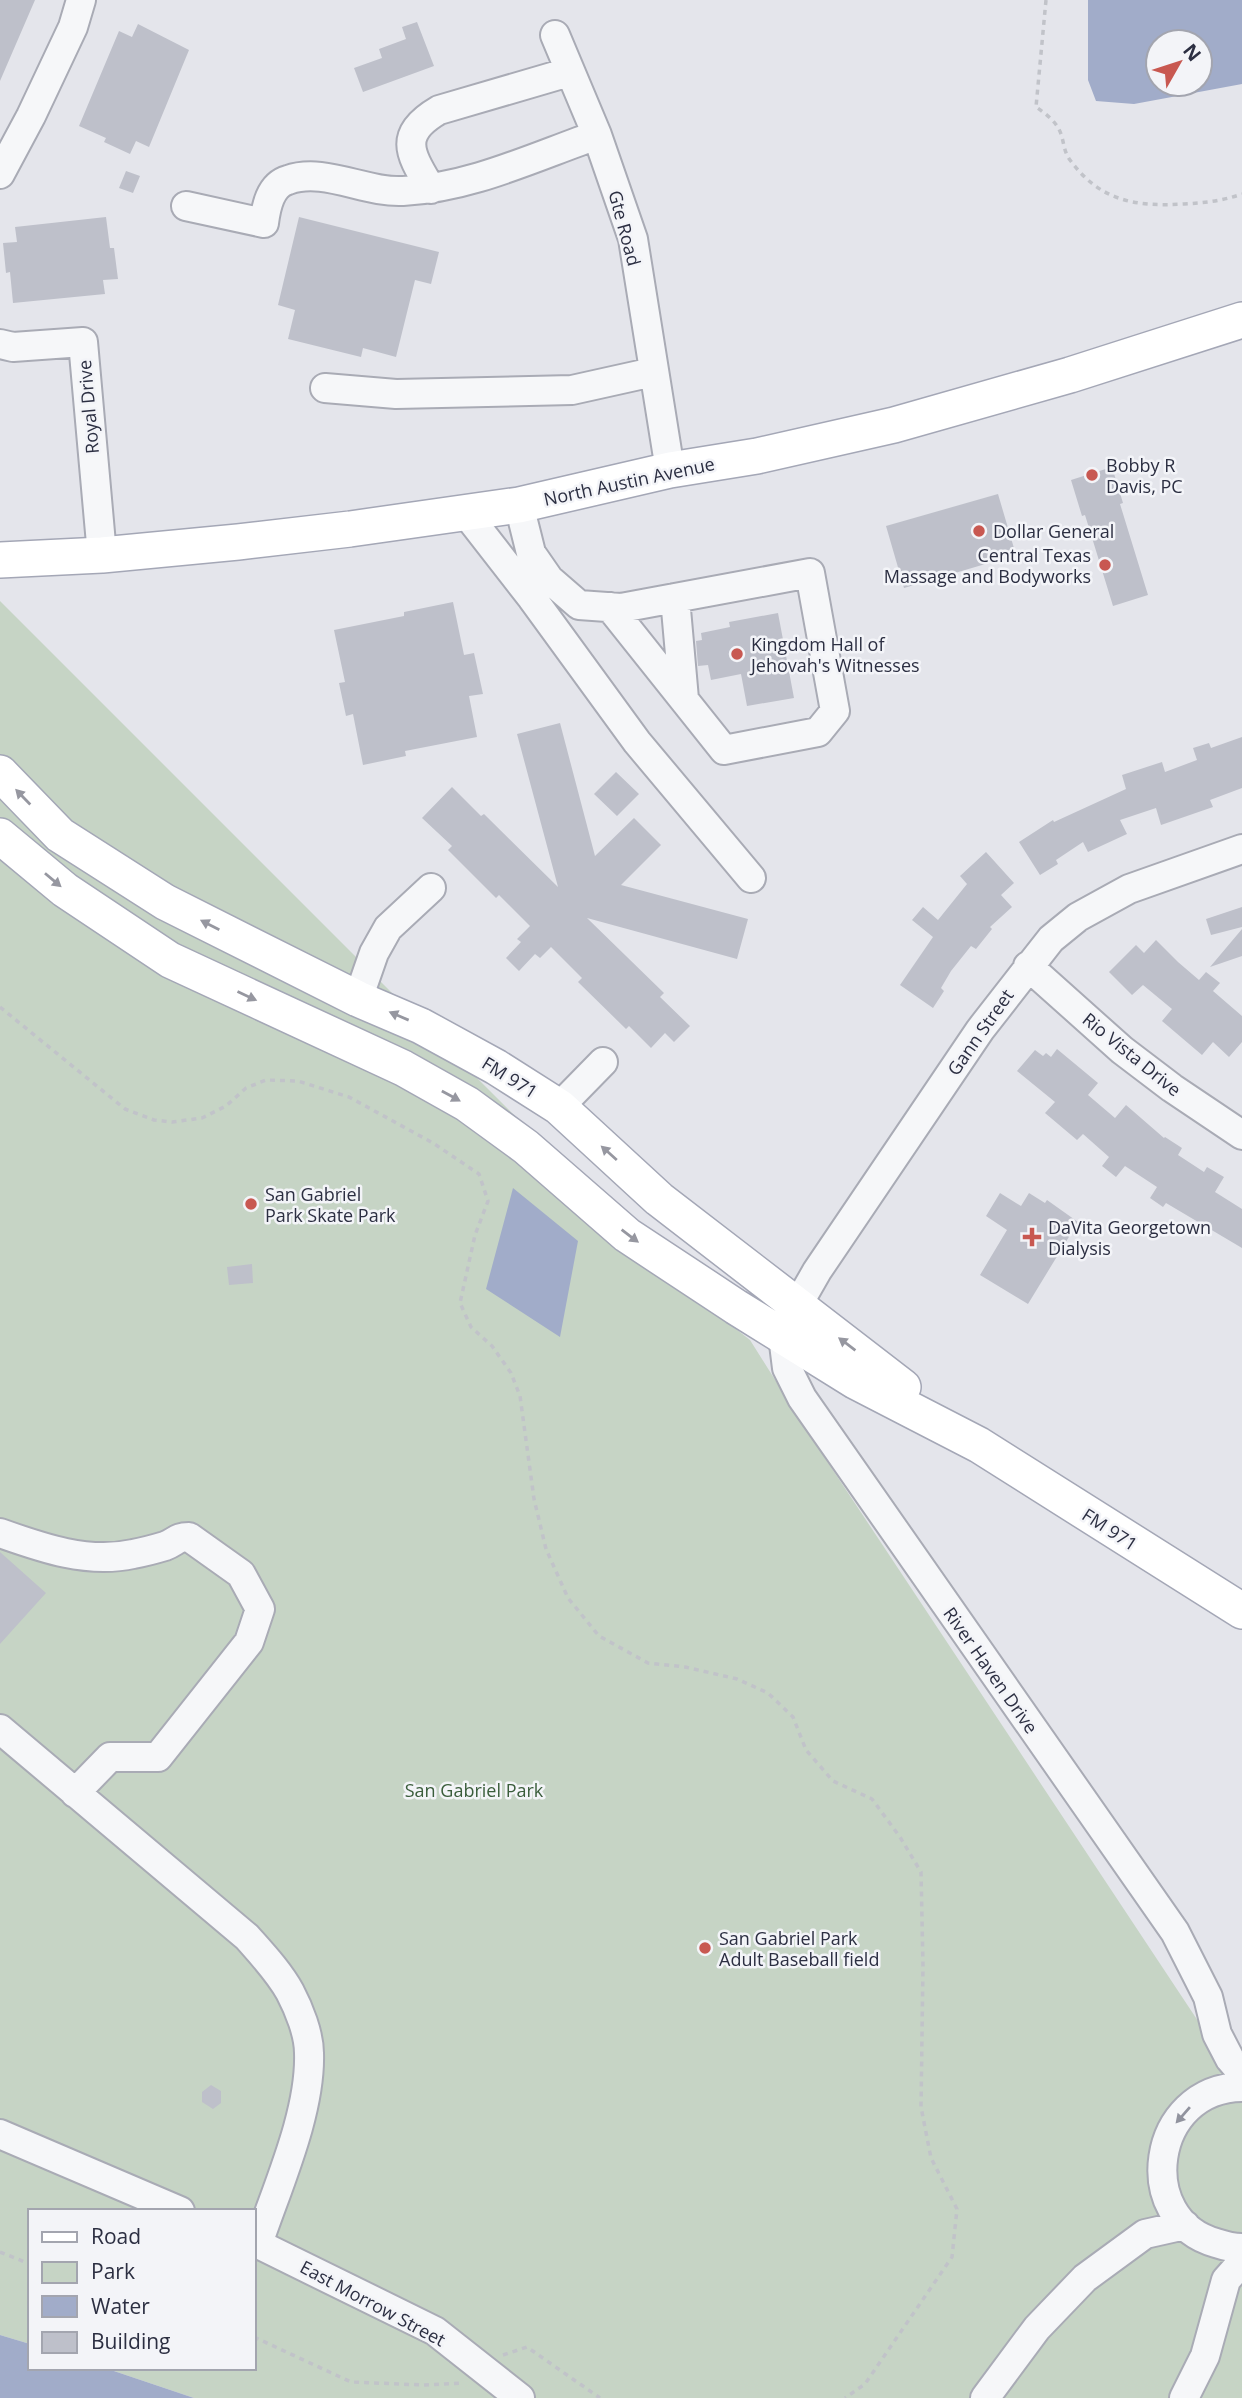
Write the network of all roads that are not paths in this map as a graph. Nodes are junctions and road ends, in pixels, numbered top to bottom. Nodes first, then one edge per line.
1 (81, 0) edge
2 (555, 36) dead end
3 (569, 72) junction
4 (597, 135) junction
5 (0, 174) edge
6 (431, 189) junction
7 (186, 205) dead end
8 (1242, 320) edge
9 (0, 344) edge
10 (653, 372) junction
11 (325, 388) dead end
12 (670, 470) junction
13 (519, 505) junction
14 (465, 512) junction
15 (102, 555) junction
16 (0, 560) edge
17 (543, 591) junction
18 (675, 598) junction
19 (610, 607) junction
20 (684, 699) junction
21 (0, 773) edge
22 (0, 836) edge
23 (1242, 849) edge
24 (751, 878) dead end
25 (431, 888) dead end
26 (1028, 966) junction
27 (358, 999) junction
28 (338, 1039) junction
29 (603, 1062) dead end
30 (559, 1107) junction
31 (1242, 1135) edge
32 (790, 1321) junction
33 (0, 1533) edge
34 (1242, 1611) edge
35 (0, 1730) edge
36 (75, 1793) junction
37 (1217, 2034) junction
38 (1242, 2073) edge
39 (1242, 2087) edge
40 (1208, 2094) junction
41 (0, 2134) edge
42 (1164, 2190) junction
43 (175, 2209) edge
44 (1185, 2225) junction
45 (1145, 2234) junction
46 (1209, 2241) junction
47 (256, 2243) edge
48 (1242, 2248) edge
49 (1234, 2271) edge
50 (520, 2398) edge
51 (985, 2398) edge
52 (1184, 2398) edge

1 - 5 street
2 - 3 street, Gte Road
3 - 4 street, Gte Road
3 - 6 street
4 - 6 street
4 - 10 street, Gte Road
6 - 7 street
8 - 12 main road, North Austin Avenue
9 - 15 street, Royal Drive
10 - 11 street
10 - 12 street, Gte Road
12 - 13 main road, North Austin Avenue
13 - 14 main road, North Austin Avenue
13 - 17 street
14 - 15 main road, North Austin Avenue
14 - 17 street
15 - 16 main road, North Austin Avenue
17 - 19 street
17 - 24 street
18 - 19 street
18 - 20 street
18 - 20 street
19 - 20 street
27 -> 21 main road, FM 971 / FM 971
22 -> 28 main road, FM 971 / FM 971
23 - 26 street, Gann Street
25 - 27 street
26 - 31 street, Rio Vista Drive
26 - 32 street, Gann Street
27 - 28 main road
30 -> 27 main road, FM 971 / FM 971
28 -> 32 main road, FM 971 / FM 971
29 - 30 street
32 -> 30 main road, FM 971 / FM 971
32 - 34 main road, FM 971 / FM 971
32 - 37 street, River Haven Drive
33 - 36 street
35 - 36 street
36 - 47 street
37 - 38 street, River Haven Drive
37 - 40 street, River Haven Drive
39 - 40 street
40 -> 42 street
41 - 43 street
42 - 44 street
42 - 45 street
44 - 45 street
44 - 46 street
45 - 51 street
46 - 48 street
46 - 49 street
47 - 50 street, East Morrow Street
49 - 52 street

